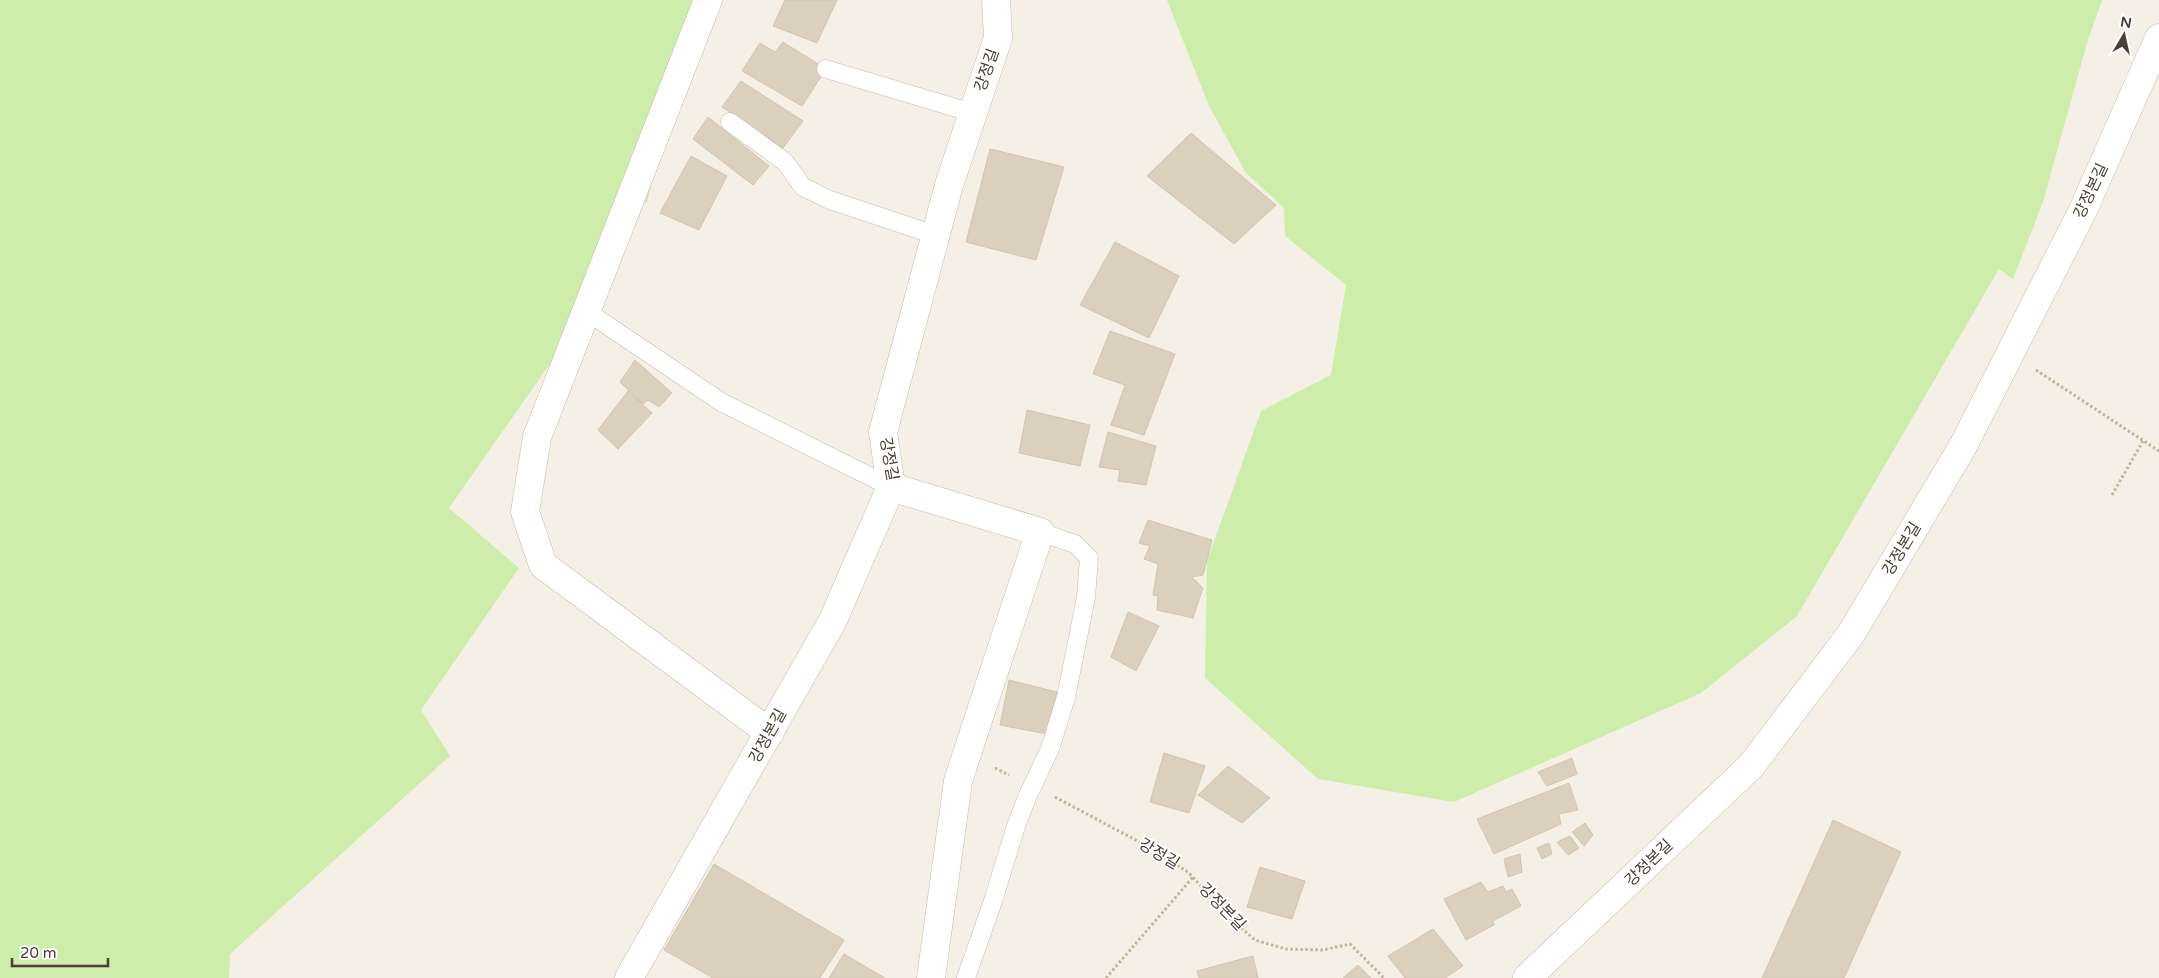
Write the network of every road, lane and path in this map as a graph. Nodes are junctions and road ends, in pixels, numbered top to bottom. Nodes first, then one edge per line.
1 (708, 0) edge
2 (996, 0) edge
3 (2159, 38) edge
4 (826, 69) dead end
5 (973, 113) junction
6 (730, 122) dead end
7 (936, 235) junction
8 (586, 311) junction
9 (2010, 353) junction
10 (2143, 441) junction
11 (2159, 451) edge
12 (891, 487) junction
13 (2112, 495) dead end
14 (1040, 532) junction
15 (770, 733) junction
16 (967, 755) junction
17 (1032, 786) junction
18 (1193, 878) junction
19 (629, 978) edge
20 (931, 978) edge
21 (966, 978) edge
22 (1106, 978) edge
23 (1384, 978) edge
24 (1527, 978) edge

1 - 8 street
2 - 5 street, 강정길
3 - 9 street, 강정본길
4 - 5 lane
5 - 7 street, 강정길
6 - 7 lane
7 - 12 street, 강정길
8 - 12 lane
8 - 15 street
9 - 10 path
9 - 24 street, 강정본길
10 - 11 path
10 - 13 path
12 - 14 street, 강정길
12 - 15 street, 강정본길
14 - 16 street
14 - 17 lane, 강정길
15 - 19 street, 강정본길
16 - 17 path, 강정길
16 - 20 street
17 - 18 path, 강정길
17 - 21 lane, 강정길
18 - 22 path, 강정길
18 - 23 path, 강정본길

